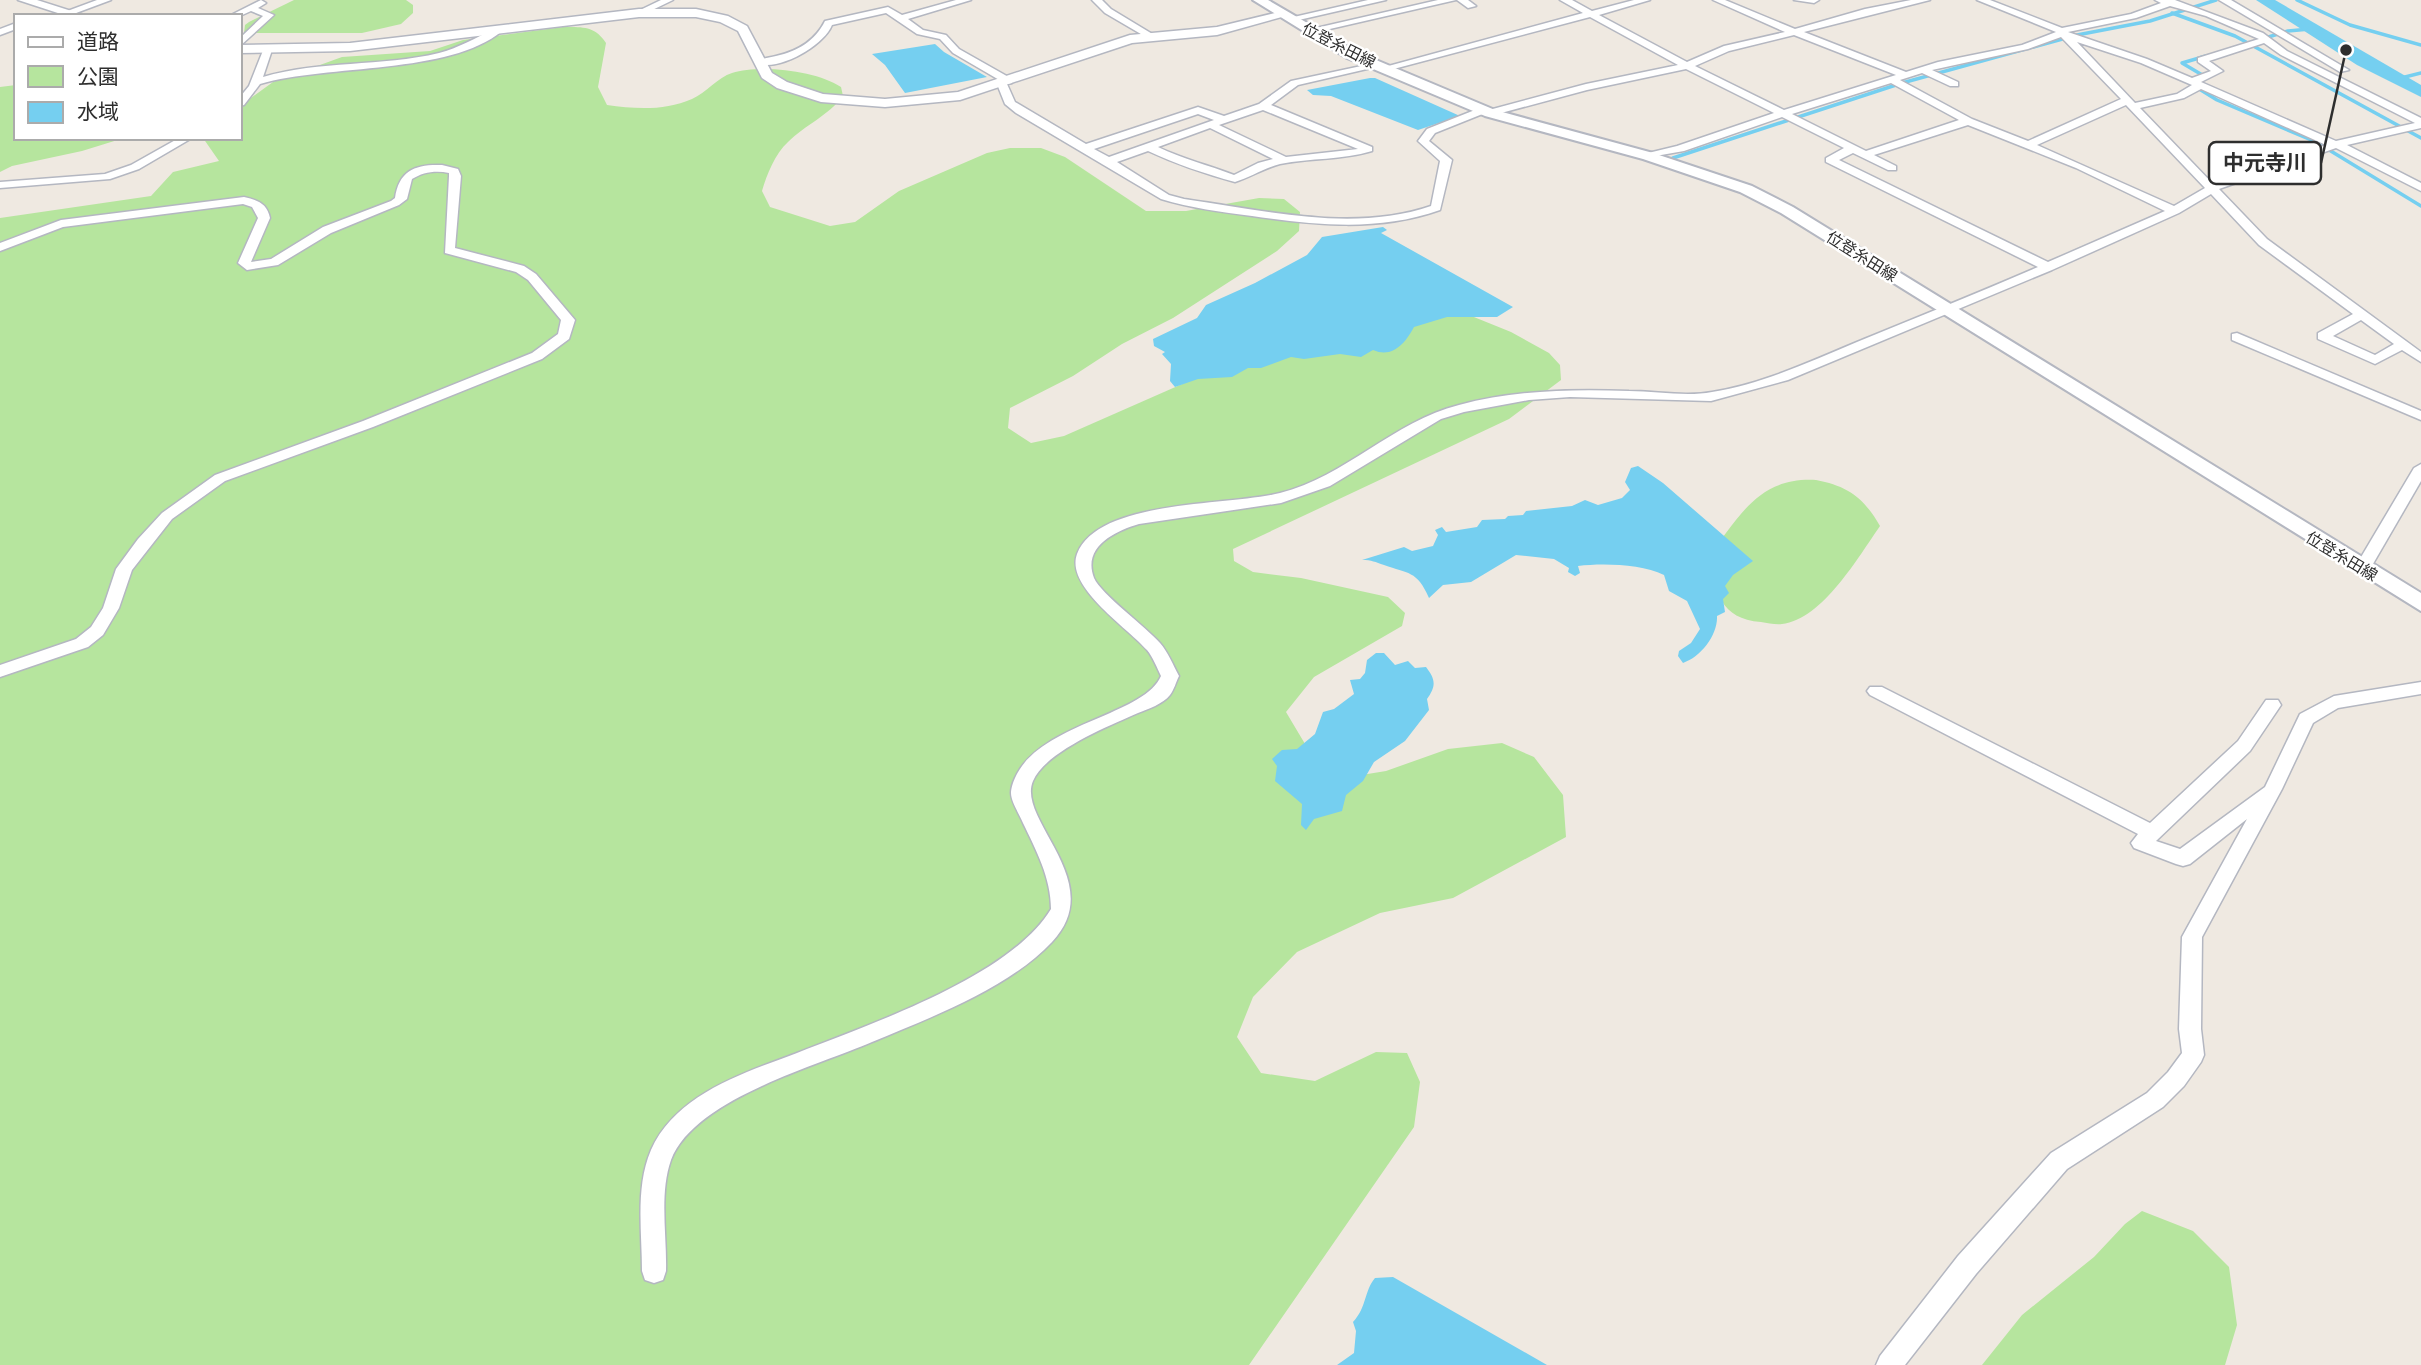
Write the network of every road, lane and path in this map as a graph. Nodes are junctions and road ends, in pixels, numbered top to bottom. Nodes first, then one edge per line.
1 (106, 0) edge
2 (267, 0) edge
3 (668, 0) edge
4 (871, 0) edge
5 (898, 0) edge
6 (966, 0) edge
7 (1259, 0) edge
8 (1311, 0) edge
9 (1339, 0) edge
10 (1381, 0) edge
11 (1451, 0) edge
12 (1565, 0) edge
13 (1645, 0) edge
14 (1718, 0) edge
15 (1798, 0) edge
16 (1814, 0) edge
17 (1870, 0) edge
18 (1925, 0) edge
19 (1982, 0) edge
20 (2160, 0) edge
21 (2224, 0) edge
22 (29, 1) edge
23 (2174, 1) edge
24 (1102, 2) edge
25 (1351, 6) junction
26 (1888, 7) junction
27 (251, 8) junction
28 (884, 10) junction
29 (1329, 11) junction
30 (639, 13) junction
31 (66, 14) edge
32 (71, 14) edge
33 (238, 14) edge
34 (1592, 14) junction
35 (1286, 17) junction
36 (903, 18) junction
37 (497, 31) junction
38 (1308, 31) junction
39 (1793, 32) junction
40 (2063, 33) junction
41 (1149, 35) junction
42 (2267, 39) junction
43 (242, 41) edge
44 (242, 49) edge
45 (267, 50) junction
46 (760, 62) junction
47 (1381, 66) junction
48 (1687, 66) junction
49 (1852, 66) dead end
50 (1923, 70) junction
51 (1908, 76) junction
52 (256, 82) junction
53 (1005, 82) junction
54 (1892, 82) junction
55 (2196, 83) junction
56 (1954, 84) dead end
57 (242, 100) edge
58 (2130, 103) junction
59 (1263, 106) junction
60 (2421, 111) edge
61 (1487, 112) junction
62 (1786, 114) junction
63 (1225, 120) junction
64 (1968, 121) junction
65 (2421, 123) edge
66 (1210, 125) junction
67 (183, 140) edge
68 (2338, 144) junction
69 (2026, 146) junction
70 (1149, 147) junction
71 (1086, 148) junction
72 (1853, 148) junction
73 (1866, 155) junction
74 (1648, 156) junction
75 (1284, 160) junction
76 (1108, 161) junction
77 (1892, 168) dead end
78 (0, 185) edge
79 (2213, 188) junction
80 (2421, 188) edge
81 (2175, 211) junction
82 (0, 247) edge
83 (2048, 267) junction
84 (1949, 309) junction
85 (2360, 315) junction
86 (2237, 337) dead end
87 (2402, 345) junction
88 (2421, 358) edge
89 (2421, 416) edge
90 (2421, 468) edge
91 (2362, 569) junction
92 (2421, 603) edge
93 (0, 671) edge
94 (2421, 688) edge
95 (1876, 691) dead end
96 (2272, 705) dead end
97 (2273, 789) junction
98 (2153, 833) junction
99 (654, 1271) dead end
100 (1889, 1365) edge

1 - 32 street
2 - 27 street
3 - 30 street
4 - 28 street
5 - 28 street
6 - 36 street
7 - 35 main road, 位登糸田線
8 - 29 street
9 - 25 street
10 - 25 street
11 - 38 street
12 - 34 street
13 - 34 street
14 - 39 street
15 - 16 street
17 - 26 street
18 - 26 street
19 - 40 street
20 - 23 street
21 - 60 street
22 - 31 street
23 - 40 street
23 - 42 street
24 - 41 street
25 - 29 street
26 - 39 street
27 - 33 street
27 - 43 street
28 - 36 street
28 - 46 street
29 - 35 street
30 - 37 street
30 - 46 street
34 - 47 street
34 - 48 street
35 - 38 main road, 位登糸田線
35 - 41 street
36 - 53 street
37 - 45 street
37 - 52 street
38 - 47 main road, 位登糸田線
39 - 48 street
39 - 51 street
40 - 50 street
40 - 55 street
40 - 58 street
41 - 53 street
42 - 55 street
42 - 65 street
44 - 45 street
45 - 52 street
46 - 53 street
47 - 59 street
47 - 61 main road, 位登糸田線
48 - 61 street
48 - 62 street
49 - 54 street
50 - 51 street
50 - 56 street
51 - 54 street
52 - 57 street
53 - 71 street
54 - 62 street
54 - 64 street
55 - 58 street
55 - 68 street
58 - 69 street
58 - 79 street
59 - 63 street
59 - 75 street
61 - 74 main road, 位登糸田線
61 - 76 street
62 - 72 street
62 - 74 street
63 - 66 street
63 - 71 street
64 - 69 street
64 - 73 street
65 - 68 street
66 - 70 street
66 - 75 street
67 - 78 street
68 - 79 street
68 - 80 street
69 - 81 street
70 - 75 street
70 - 76 street
71 - 76 street
72 - 73 street
72 - 83 street
73 - 77 street
74 - 84 main road, 位登糸田線
79 - 81 street
79 - 85 street
81 - 83 street
82 - 93 street
83 - 84 street
84 - 91 main road, 位登糸田線
84 - 99 street
85 - 87 street
85 - 87 street
86 - 89 street
87 - 88 street
90 - 91 street
91 - 92 main road, 位登糸田線
94 - 97 street
95 - 98 street
96 - 98 street
97 - 98 street
97 - 100 street

